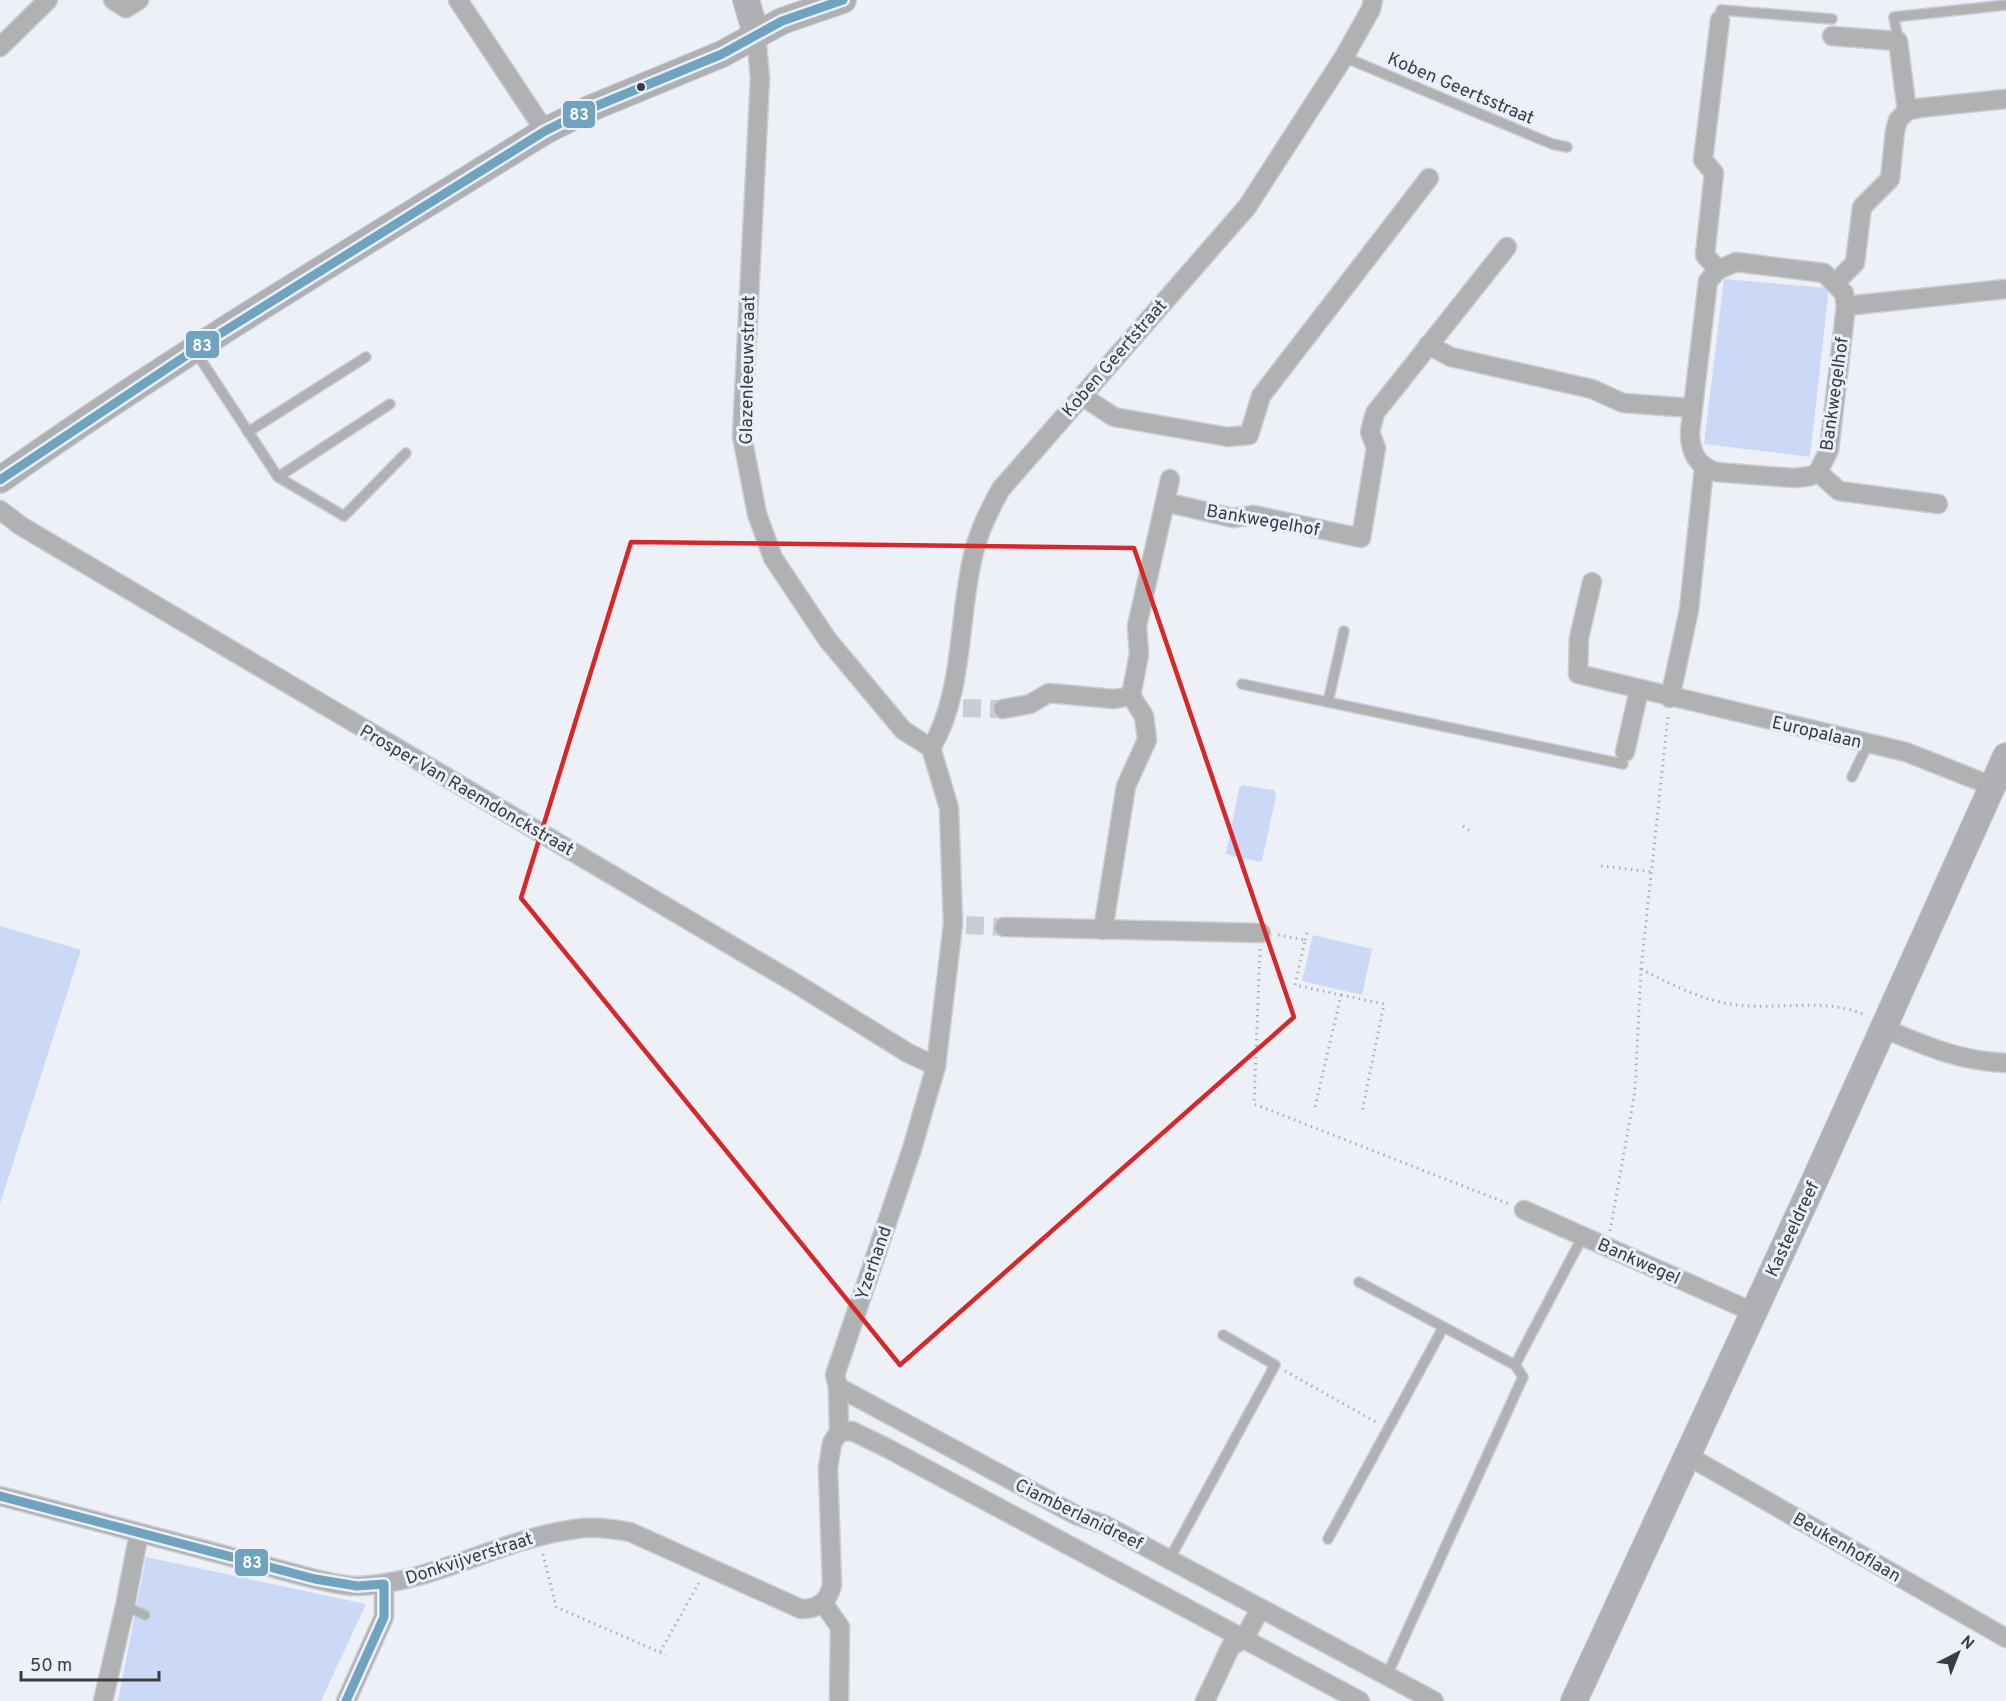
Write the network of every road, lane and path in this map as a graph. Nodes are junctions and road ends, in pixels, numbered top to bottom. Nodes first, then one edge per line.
1 (48, 0) edge
2 (113, 0) edge
3 (139, 0) edge
4 (458, 0) edge
5 (746, 0) edge
6 (843, 0) edge
7 (1373, 0) edge
8 (1722, 0) edge
9 (2006, 5) edge
10 (1720, 15) junction
11 (1832, 28) joint
12 (756, 34) junction
13 (1898, 41) junction
14 (0, 47) edge
15 (1344, 57) junction
16 (2006, 99) edge
17 (1907, 111) junction
18 (545, 131) junction
19 (1567, 147) dead end
20 (1429, 178) dead end
21 (1507, 247) dead end
22 (1718, 270) junction
23 (1836, 282) junction
24 (2006, 289) edge
25 (1846, 306) junction
26 (1428, 345) junction
27 (194, 349) junction
28 (366, 357) dead end
29 (1082, 396) junction
30 (390, 404) dead end
31 (1692, 408) junction
32 (249, 432) junction
33 (406, 453) dead end
34 (1704, 468) junction
35 (1818, 472) junction
36 (278, 477) junction
37 (1170, 479) dead end
38 (0, 480) edge
39 (1165, 502) junction
40 (1938, 504) dead end
41 (0, 510) edge
42 (1592, 582) dead end
43 (1344, 631) dead end
44 (1242, 684) dead end
45 (1639, 690) junction
46 (1131, 696) junction
47 (1670, 698) junction
48 (1328, 702) junction
49 (1003, 709) tunnel mouth
50 (1868, 744) junction
51 (931, 748) junction
52 (2006, 756) edge
53 (1624, 758) joint
54 (1852, 777) dead end
55 (1992, 786) junction
56 (1463, 826) dead end
57 (1470, 830) dead end
58 (1601, 866) dead end
59 (1652, 872) junction
60 (1004, 927) tunnel mouth
61 (1103, 930) junction
62 (1261, 933) junction
63 (1307, 933) dead end
64 (1305, 940) junction
65 (1641, 969) junction
66 (1341, 995) junction
67 (1883, 1028) junction
68 (2006, 1063) edge
69 (936, 1066) junction
70 (1315, 1107) dead end
71 (1362, 1112) dead end
72 (1524, 1210) joint
73 (1583, 1236) junction
74 (1607, 1247) junction
75 (1359, 1282) dead end
76 (1753, 1312) junction
77 (1443, 1328) junction
78 (1223, 1335) dead end
79 (1275, 1365) junction
80 (1515, 1365) junction
81 (838, 1387) junction
82 (897, 1419) junction
83 (1388, 1429) junction
84 (838, 1432) junction
85 (887, 1448) junction
86 (1688, 1456) junction
87 (0, 1496) edge
88 (139, 1533) junction
89 (1328, 1539) dead end
90 (542, 1549) dead end
91 (1169, 1560) junction
92 (699, 1583) dead end
93 (384, 1584) junction
94 (823, 1603) junction
95 (125, 1606) junction
96 (1260, 1610) junction
97 (145, 1615) dead end
98 (2006, 1638) edge
99 (1244, 1639) junction
100 (660, 1652) junction
101 (666, 1655) dead end
102 (1387, 1675) junction
103 (103, 1701) edge
104 (346, 1701) edge
105 (839, 1701) edge
106 (1205, 1701) edge
107 (1360, 1701) edge
108 (1434, 1701) edge
109 (1574, 1701) edge

1 - 14 street
2 - 3 street
4 - 18 street
5 - 12 street, Glazenleeuwstraat
6 - 12 street
7 - 15 street, Koben Geertstraat
8 - 10 lane
9 - 13 lane
10 - 11 lane
10 - 22 street
11 - 13 street
12 - 18 street
12 - 51 street, Glazenleeuwstraat
13 - 17 street
15 - 19 lane, Koben Geertsstraat
15 - 29 street, Koben Geertstraat
16 - 17 street
17 - 23 street
18 - 27 street
20 - 29 street
21 - 26 street, Bankwegelhof
22 - 23 street
22 - 31 street
23 - 25 street, Bankwegelhof
24 - 25 street
25 - 35 street, Bankwegelhof
26 - 31 street
26 - 39 street, Bankwegelhof
27 - 32 lane
27 - 38 street
28 - 32 lane
29 - 51 street, Koben Geertstraat
30 - 36 lane
31 - 34 street
32 - 36 lane
33 - 36 lane
34 - 35 street, Bankwegelhof
34 - 47 street
35 - 40 street
37 - 39 street
39 - 46 street
41 - 69 street, Prosper Van Raemdonckstraat
42 - 45 street, Europalaan
43 - 48 lane
44 - 48 lane
45 - 47 street, Europalaan
45 - 53 street
46 - 49 street
46 - 61 street
47 - 50 street, Europalaan
47 - 59 path
48 - 53 lane
50 - 54 lane
50 - 55 street, Europalaan
51 - 69 street, Yzerhand
52 - 55 street, Kasteeldreef
55 - 67 street, Kasteeldreef
56 - 57 path
58 - 59 path
59 - 65 path
60 - 61 street
61 - 62 street
62 - 64 path
62 - 72 path
63 - 64 path
64 - 66 path
65 - 67 path
65 - 74 path
66 - 70 path
66 - 71 path
67 - 68 street
67 - 76 street, Kasteeldreef
69 - 81 street, Yzerhand
72 - 73 street, Bankwegel
73 - 74 street, Bankwegel
73 - 80 lane
74 - 76 street, Bankwegel
75 - 77 lane
76 - 86 street, Kasteeldreef
77 - 80 lane
77 - 83 lane
78 - 79 lane
79 - 83 path
79 - 91 lane
80 - 102 lane
81 - 82 street, Ciamberlanidreef
81 - 84 street, Yzerhand
82 - 85 street
82 - 91 street, Ciamberlanidreef
83 - 89 lane
84 - 85 street, Ciamberlanidreef
84 - 94 street, Yzerhand
85 - 99 street, Ciamberlanidreef
86 - 98 street, Beukenhoflaan
86 - 109 street, Kasteeldreef
87 - 88 street, Donkvijverstraat
88 - 93 street, Donkvijverstraat
88 - 95 street
90 - 100 path
91 - 96 street, Ciamberlanidreef
92 - 100 path
93 - 94 street, Donkvijverstraat
93 - 104 street
94 - 105 street
95 - 97 lane
95 - 103 street
96 - 99 street
96 - 102 street, Ciamberlanidreef
99 - 106 street
99 - 107 street, Ciamberlanidreef
100 - 101 path
102 - 108 street, Ciamberlanidreef

